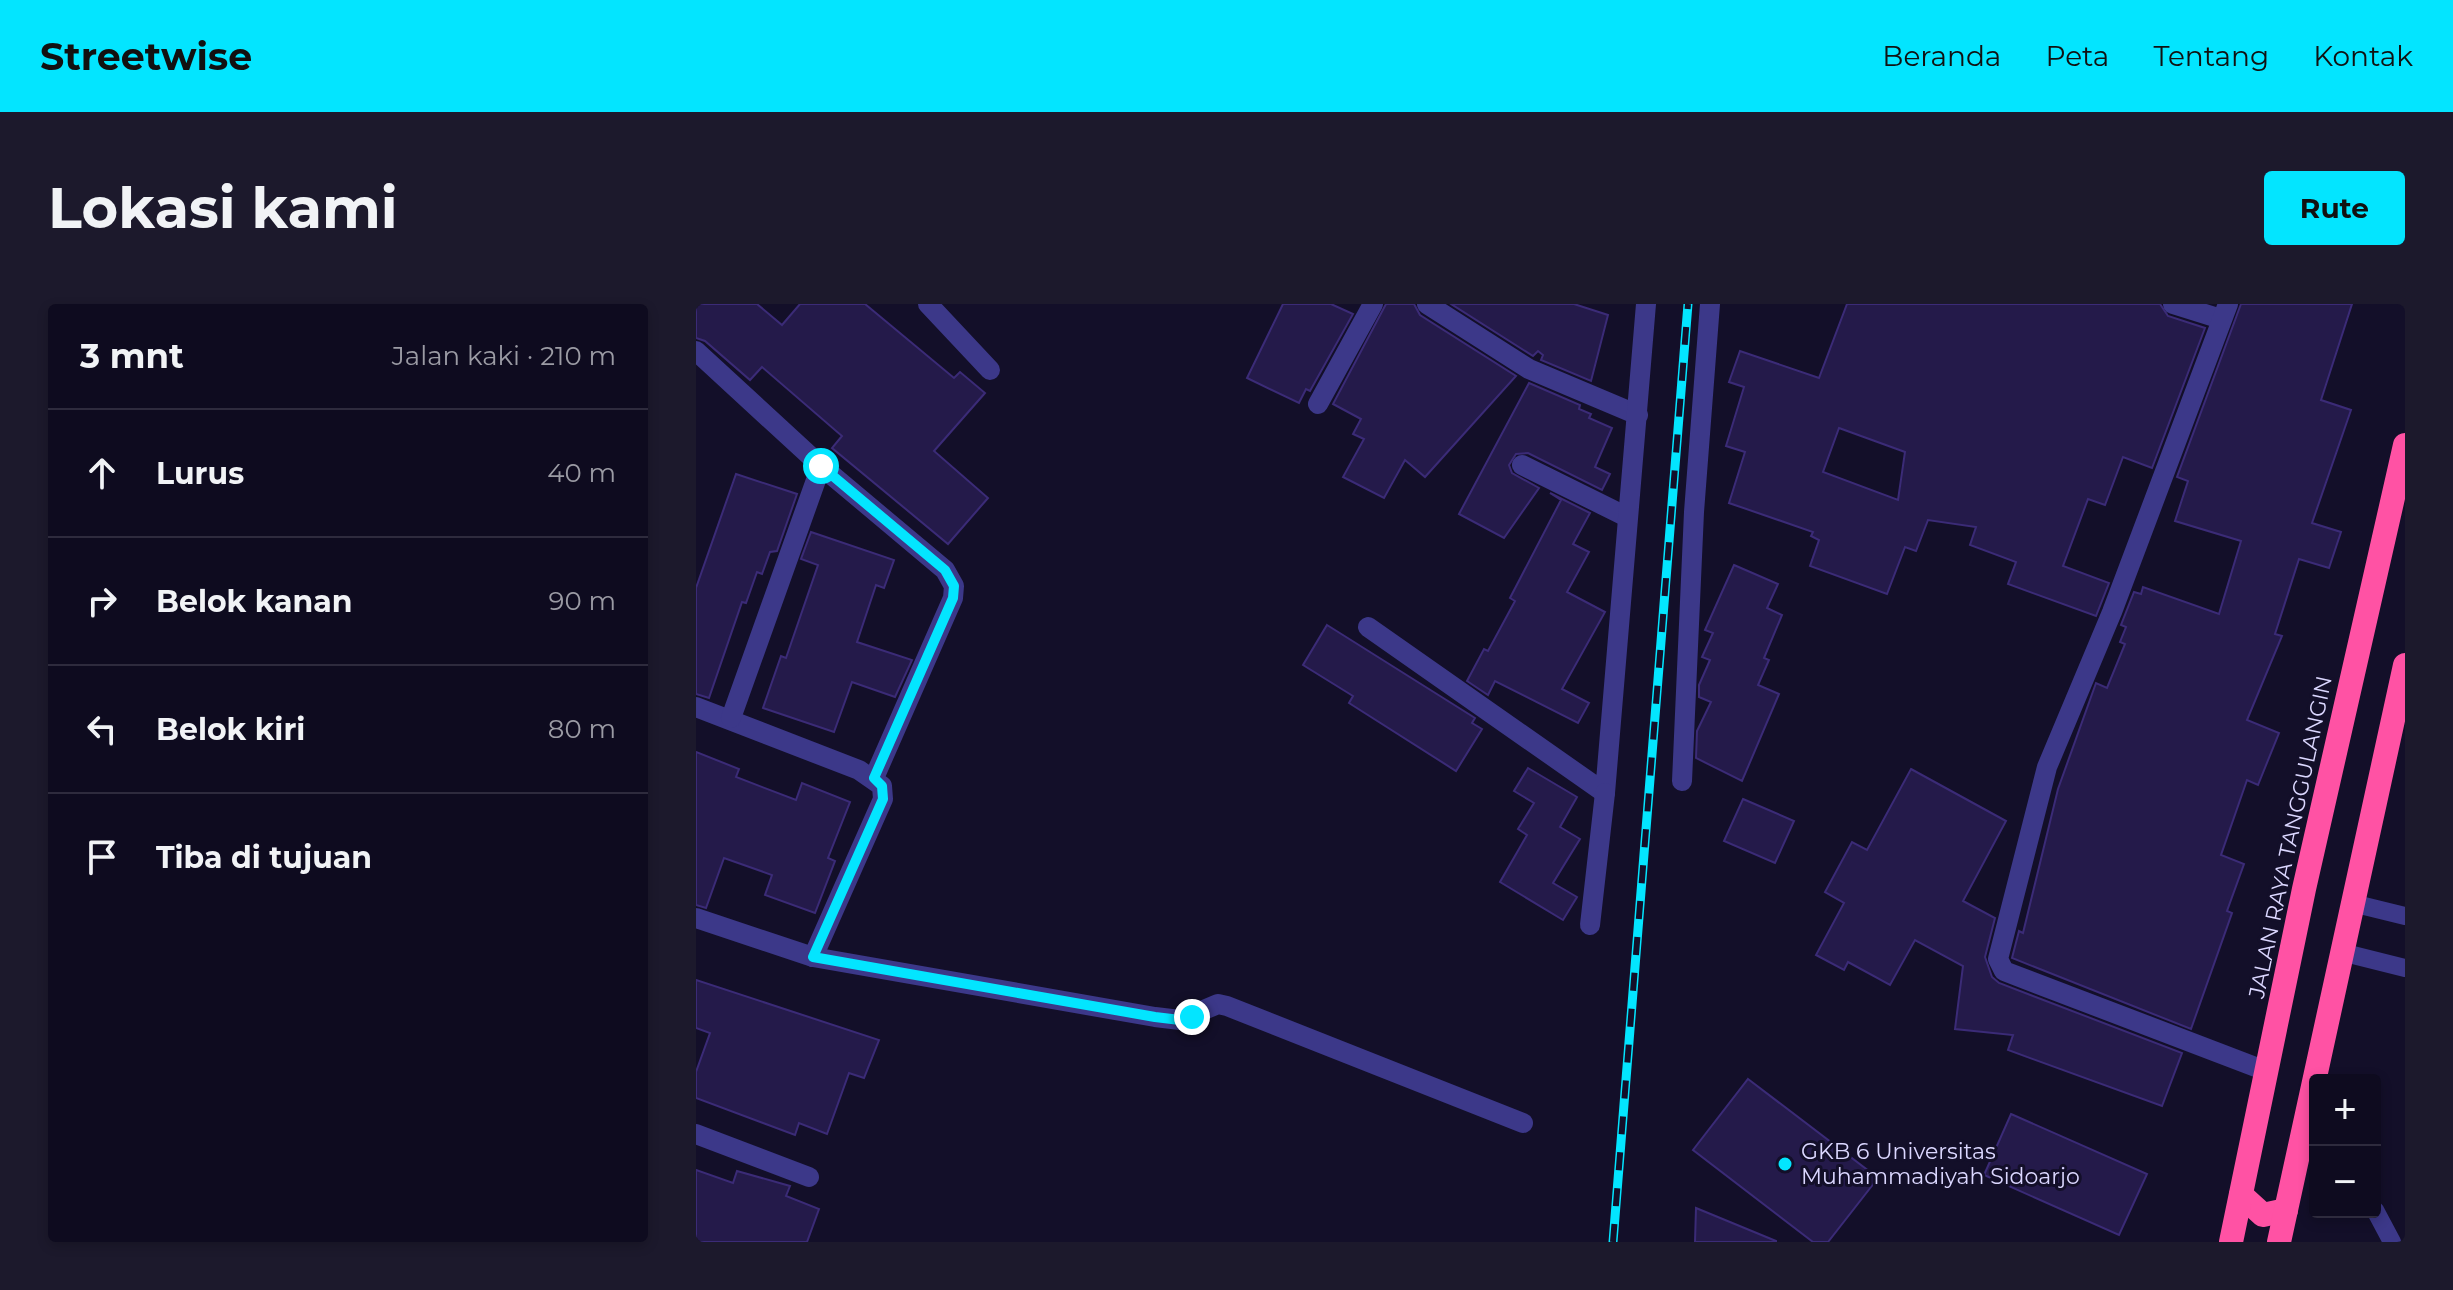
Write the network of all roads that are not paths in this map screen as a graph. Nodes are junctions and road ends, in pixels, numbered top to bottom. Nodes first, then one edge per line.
1 (928, 304) edge
2 (1373, 304) edge
3 (1427, 304) edge
4 (1646, 304) edge
5 (1710, 304) edge
6 (2173, 304) edge
7 (2224, 311) edge
8 (696, 351) edge
9 (990, 370) dead end
10 (1318, 404) dead end
11 (1638, 415) junction
12 (2405, 445) edge
13 (1522, 465) dead end
14 (821, 466) junction
15 (1627, 517) junction
16 (1368, 627) dead end
17 (2405, 665) edge
18 (696, 707) edge
19 (731, 718) junction
20 (874, 778) junction
21 (1682, 781) dead end
22 (1605, 793) junction
23 (2352, 903) junction
24 (2405, 916) edge
25 (696, 918) edge
26 (1590, 925) dead end
27 (2341, 952) junction
28 (813, 957) junction
29 (2405, 968) edge
30 (2266, 1071) junction
31 (2320, 1074) edge
32 (1523, 1123) dead end
33 (2309, 1133) edge
34 (696, 1134) edge
35 (809, 1177) dead end
36 (2241, 1195) junction
37 (2286, 1210) junction
38 (2379, 1218) edge
39 (2231, 1242) edge
40 (2279, 1242) edge
41 (2392, 1242) edge

1 - 9 street
2 - 10 street
3 - 11 street
4 - 11 street
5 - 21 street
6 - 7 street
7 - 30 street
8 - 14 street
11 - 15 street
12 - 30 highway, JALAN RAYA TANGGULANGIN
13 - 15 street
14 - 19 street
14 - 20 street
15 - 22 street
16 - 22 street
17 - 23 highway
18 - 19 street
19 - 20 street
20 - 28 street
22 - 26 street
23 - 24 lane
23 - 27 highway
25 - 28 street
27 - 29 lane
27 - 31 highway
28 - 32 street
30 - 36 highway, JALAN RAYA TANGGULANGIN
33 - 37 highway
34 - 35 street
36 - 37 highway
36 - 39 highway, JALAN RAYA TANGGULANGIN
37 - 40 highway
38 - 41 lane

